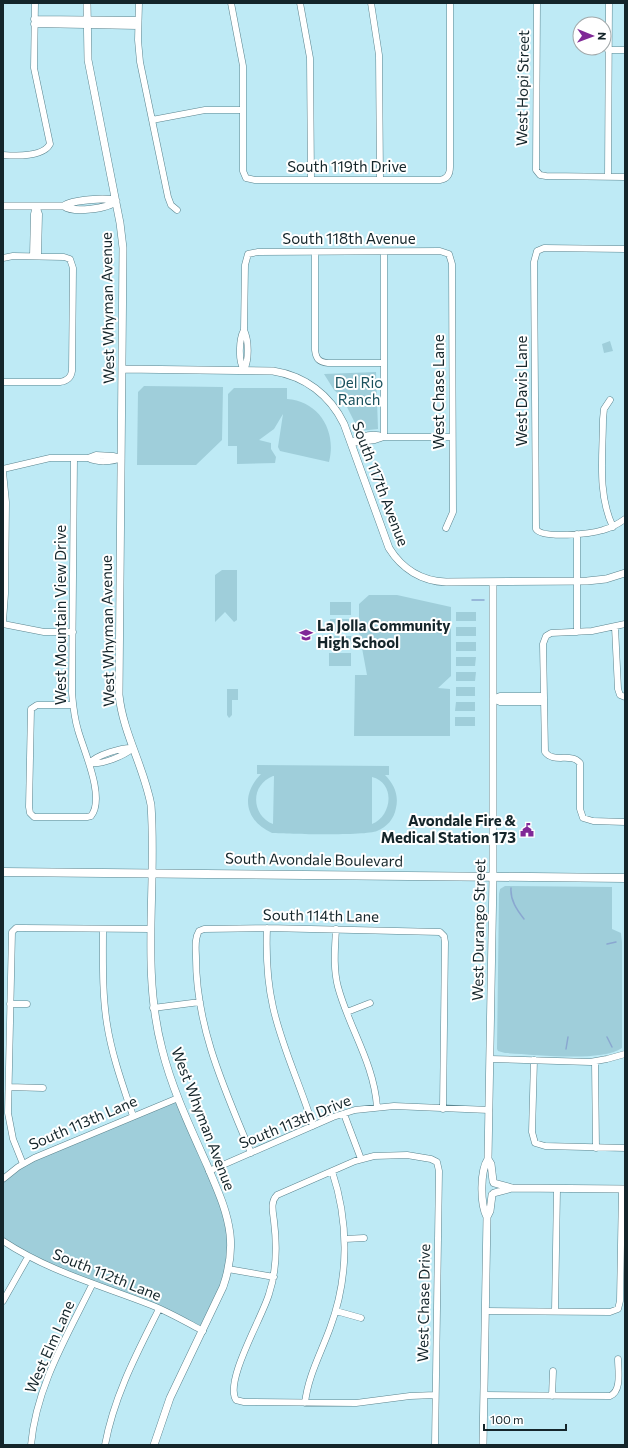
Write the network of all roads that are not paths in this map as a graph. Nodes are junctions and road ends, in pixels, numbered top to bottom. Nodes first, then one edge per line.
1 (34, 3) edge
2 (87, 3) edge
3 (139, 3) edge
4 (231, 3) edge
5 (300, 3) edge
6 (371, 3) edge
7 (450, 3) edge
8 (537, 3) edge
9 (609, 3) edge
10 (609, 16) edge
11 (34, 21) junction
12 (87, 22) junction
13 (138, 23) junction
14 (612, 50) edge
15 (625, 50) edge
16 (608, 56) edge
17 (243, 110) junction
18 (152, 120) junction
19 (3, 155) edge
20 (608, 177) junction
21 (625, 177) edge
22 (311, 180) junction
23 (380, 180) junction
24 (116, 201) junction
25 (3, 206) edge
26 (36, 206) junction
27 (177, 210) dead end
28 (625, 249) edge
29 (315, 252) junction
30 (384, 252) junction
31 (449, 254) joint
32 (36, 256) junction
33 (3, 258) edge
34 (384, 363) junction
35 (122, 369) junction
36 (244, 370) junction
37 (3, 382) edge
38 (610, 400) dead end
39 (384, 437) junction
40 (452, 437) junction
41 (351, 443) junction
42 (74, 458) junction
43 (121, 458) junction
44 (3, 469) edge
45 (3, 472) edge
46 (625, 519) edge
47 (613, 527) junction
48 (446, 528) dead end
49 (576, 534) junction
50 (625, 573) edge
51 (576, 581) junction
52 (493, 582) junction
53 (3, 622) edge
54 (625, 624) edge
55 (615, 627) junction
56 (73, 632) junction
57 (577, 632) junction
58 (623, 696) edge
59 (493, 699) junction
60 (543, 699) junction
61 (73, 705) junction
62 (133, 748) junction
63 (90, 763) junction
64 (625, 822) edge
65 (3, 872) edge
66 (151, 872) junction
67 (493, 877) junction
68 (625, 878) edge
69 (266, 928) junction
70 (103, 929) junction
71 (151, 929) junction
72 (336, 929) junction
73 (200, 1002) junction
74 (10, 1004) junction
75 (27, 1004) dead end
76 (370, 1004) dead end
77 (153, 1008) junction
78 (347, 1012) junction
79 (625, 1054) edge
80 (490, 1059) junction
81 (534, 1060) junction
82 (595, 1062) junction
83 (9, 1087) junction
84 (43, 1088) dead end
85 (178, 1098) junction
86 (377, 1107) junction
87 (444, 1110) junction
88 (489, 1110) junction
89 (344, 1114) junction
90 (133, 1116) junction
91 (313, 1126) junction
92 (596, 1148) junction
93 (625, 1148) edge
94 (251, 1153) junction
95 (361, 1159) junction
96 (23, 1164) junction
97 (209, 1171) junction
98 (332, 1171) junction
99 (490, 1176) junction
100 (3, 1179) edge
101 (512, 1188) junction
102 (557, 1188) junction
103 (624, 1189) edge
104 (481, 1192) junction
105 (493, 1194) junction
106 (487, 1217) junction
107 (364, 1238) dead end
108 (345, 1239) junction
109 (3, 1241) edge
110 (28, 1257) junction
111 (228, 1269) junction
112 (274, 1277) junction
113 (92, 1285) junction
114 (3, 1301) edge
115 (159, 1309) junction
116 (336, 1311) junction
117 (486, 1311) junction
118 (555, 1311) junction
119 (361, 1318) dead end
120 (203, 1331) junction
121 (618, 1359) dead end
122 (553, 1372) dead end
123 (436, 1396) junction
124 (484, 1396) junction
125 (552, 1396) junction
126 (305, 1403) junction
127 (31, 1445) edge
128 (105, 1445) edge
129 (154, 1445) edge
130 (435, 1445) edge
131 (483, 1445) edge

1 - 11 street
2 - 12 street, West Whyman Avenue
3 - 13 street
4 - 17 street
5 - 22 street
6 - 23 street
7 - 23 street, South 119th Drive
8 - 20 street, West Hopi Street
9 - 10 street
11 - 12 street
11 - 19 street
12 - 13 street
12 - 24 street, West Whyman Avenue
13 - 18 street
14 - 15 street
16 - 20 street
17 - 18 street
17 - 22 street, South 119th Drive
18 - 27 street
20 - 21 street
22 - 23 street, South 119th Drive
24 - 26 street
24 - 35 street, West Whyman Avenue
25 - 26 street
26 - 32 street
28 - 49 street, West Davis Lane
29 - 30 street, South 118th Avenue
29 - 34 street
29 - 36 street, South 118th Avenue
30 - 31 street, South 118th Avenue
30 - 34 street
31 - 40 street, West Chase Lane
32 - 33 street
32 - 37 street
34 - 39 street
35 - 36 street, South 117th Avenue
35 - 43 street, West Whyman Avenue
36 - 41 street, South 117th Avenue
38 - 47 street
39 - 40 street
39 - 41 street
40 - 48 street, West Chase Lane
41 - 52 street, South 117th Avenue
42 - 43 street
42 - 44 street
42 - 56 street, West Mountain View Drive
43 - 62 street, West Whyman Avenue
45 - 53 street
46 - 47 street
47 - 49 street
49 - 51 street
50 - 51 street, South 117th Avenue
51 - 52 street, South 117th Avenue
51 - 57 street
52 - 59 street, West Durango Street
53 - 56 street
54 - 55 street
55 - 57 street
55 - 58 street
56 - 61 street, West Mountain View Drive
57 - 60 street
59 - 60 street
59 - 67 street, West Durango Street
60 - 64 street
61 - 63 street, West Mountain View Drive
61 - 63 street, West Mountain View Drive
62 - 63 street
62 - 66 street, West Whyman Avenue
65 - 66 main road, South Avondale Boulevard
66 - 67 main road, South Avondale Boulevard
66 - 71 street, West Whyman Avenue
67 - 68 main road, South Avondale Boulevard
67 - 80 street, West Durango Street
69 - 72 street, South 114th Lane
69 - 73 street, South 114th Lane
69 - 91 street
70 - 71 street
70 - 74 street
70 - 90 street
71 - 77 street, West Whyman Avenue
72 - 78 street
72 - 87 street, South 114th Lane
73 - 77 street
73 - 94 street
74 - 75 street
74 - 83 street
76 - 78 street
77 - 85 street, West Whyman Avenue
78 - 86 street
79 - 82 street
80 - 81 street
80 - 88 street, West Durango Street
81 - 82 street
81 - 92 street
82 - 92 street
83 - 84 street
83 - 96 street
85 - 90 street, South 113th Lane
85 - 97 street, West Whyman Avenue
86 - 87 street, South 113th Drive
86 - 89 street, South 113th Drive
87 - 88 street, South 113th Drive
88 - 99 street, West Durango Street
89 - 91 street, South 113th Drive
89 - 95 street
90 - 96 street, South 113th Lane
91 - 94 street, South 113th Drive
92 - 93 street
94 - 97 street, South 113th Drive
95 - 98 street
95 - 123 street, West Chase Drive
96 - 100 street, South 113th Lane
97 - 111 street, West Whyman Avenue
98 - 108 street
98 - 112 street
99 - 101 street
99 - 104 street, West Durango Street
99 - 105 street
101 - 102 street
101 - 105 street
102 - 103 street
102 - 118 street
103 - 118 street
104 - 105 street
104 - 106 street
105 - 106 street
106 - 117 street
107 - 108 street
108 - 116 street
109 - 110 street, South 112th Lane
110 - 113 street, South 112th Lane
110 - 114 street
111 - 112 street
111 - 120 street, West Whyman Avenue
112 - 126 street
113 - 115 street, South 112th Lane
113 - 127 street, West Elm Lane
115 - 120 street, South 112th Lane
115 - 128 street
116 - 119 street
116 - 126 street
117 - 118 street
117 - 124 street
120 - 129 street, West Whyman Avenue
121 - 125 street
122 - 125 street
123 - 126 street
123 - 130 street, West Chase Drive
124 - 125 street
124 - 131 street

